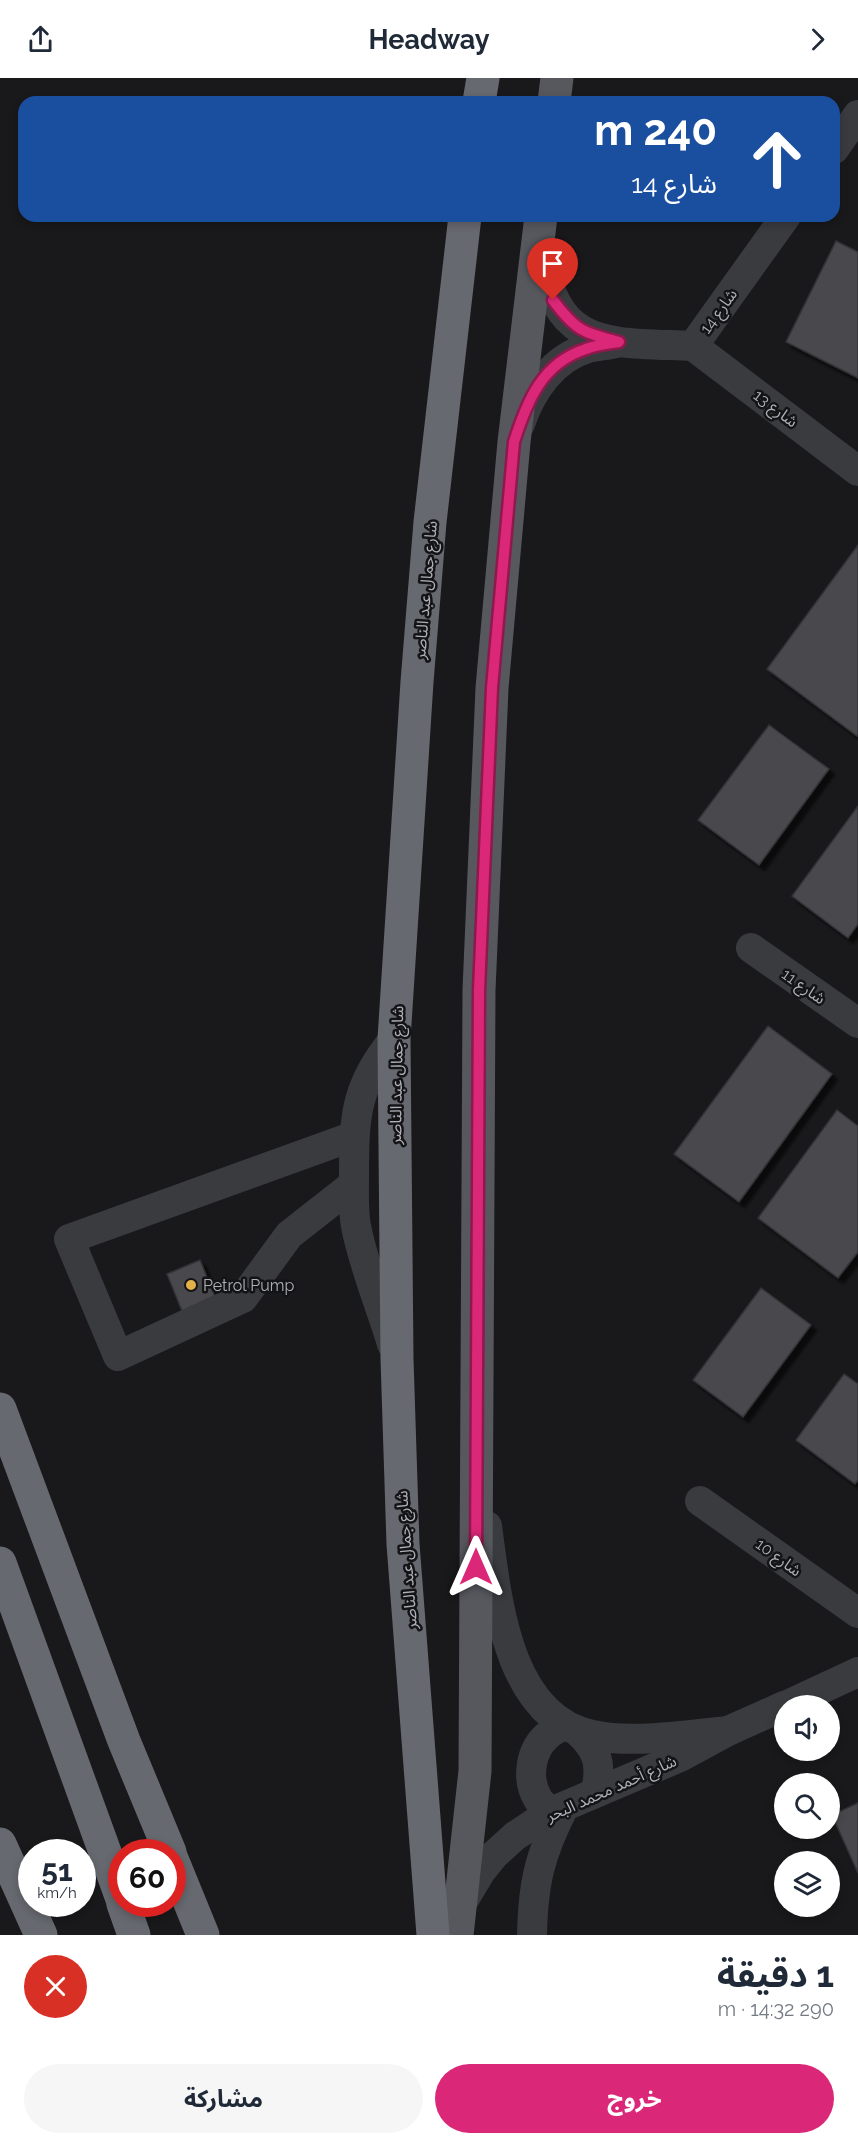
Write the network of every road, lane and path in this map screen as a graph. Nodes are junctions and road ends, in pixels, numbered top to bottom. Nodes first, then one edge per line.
1 (483, 78) edge
2 (557, 78) edge
3 (479, 96) edge
4 (555, 96) edge
5 (858, 115) edge
6 (840, 140) edge
7 (464, 222) edge
8 (782, 222) edge
9 (540, 224) edge
10 (619, 342) junction
11 (693, 346) junction
12 (514, 442) junction
13 (858, 471) edge
14 (751, 948) dead end
15 (858, 1023) edge
16 (394, 1039) junction
17 (354, 1136) junction
18 (354, 1184) junction
19 (397, 1359) junction
20 (0, 1409) edge
21 (477, 1454) junction
22 (700, 1501) dead end
23 (0, 1563) edge
24 (858, 1613) edge
25 (858, 1672) edge
26 (809, 1695) edge
27 (774, 1711) edge
28 (570, 1728) junction
29 (728, 1731) junction
30 (596, 1792) junction
31 (558, 1810) junction
32 (165, 1839) edge
33 (0, 1844) edge
34 (494, 1855) junction
35 (108, 1860) edge
36 (186, 1893) edge
37 (532, 1903) junction
38 (128, 1917) edge
39 (457, 1923) edge
40 (41, 1935) edge
41 (134, 1935) edge
42 (203, 1935) edge
43 (433, 1935) edge
44 (532, 1935) edge

1 - 3 highway
2 - 4 main road
5 - 6 street
7 - 16 highway, شارع جمال عبد الناصر
8 - 11 street, شارع 14
9 - 10 street, شارع 14
9 - 12 main road
10 - 11 street, شارع 14
10 - 12 street, شارع 14
11 - 13 street, شارع 13
12 - 21 main road
14 - 15 street, شارع 11
16 - 17 street
16 - 19 highway, شارع جمال عبد الناصر
17 - 18 street
17 - 18 street
18 - 19 street
19 - 43 highway, شارع جمال عبد الناصر
20 - 32 highway
21 - 28 street, شارع أحمد محمد البحر
21 - 39 main road
22 - 24 street, شارع 10
23 - 35 highway
25 - 26 street, شارع أحمد محمد البحر
27 - 29 street, شارع أحمد محمد البحر
28 - 29 street, شارع أحمد محمد البحر
28 - 30 street
28 - 31 street
29 - 30 street, شارع أحمد محمد البحر
30 - 31 street, شارع أحمد محمد البحر
31 - 34 street, شارع أحمد محمد البحر
31 - 37 street
33 - 40 highway
34 - 37 street
34 - 39 street, شارع أحمد محمد البحر
36 - 42 highway
37 - 44 street
38 - 41 highway

